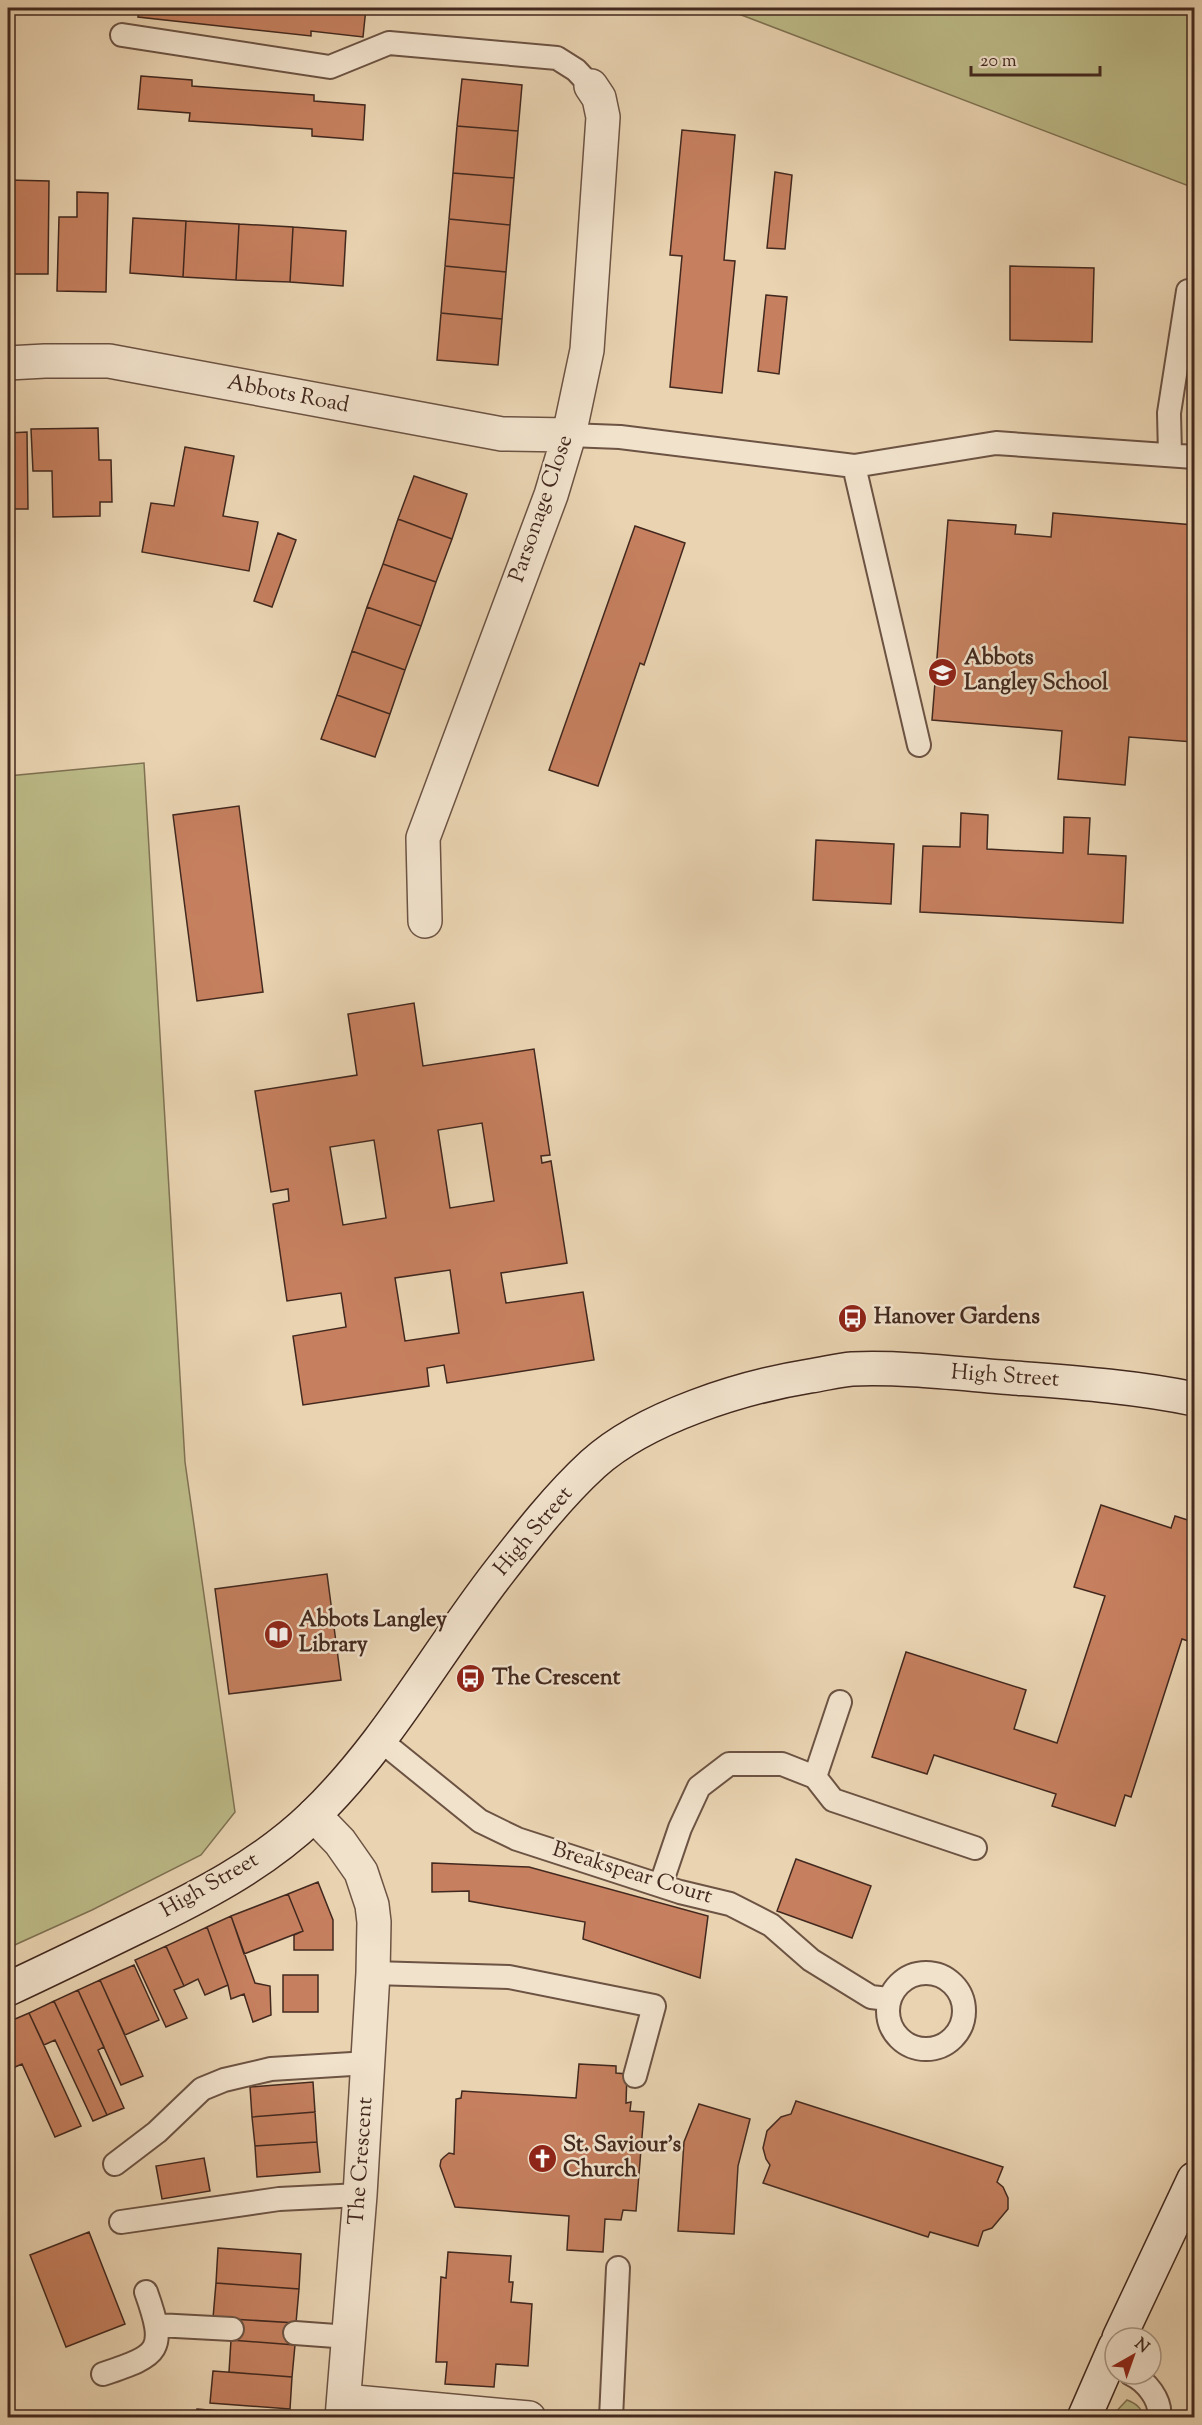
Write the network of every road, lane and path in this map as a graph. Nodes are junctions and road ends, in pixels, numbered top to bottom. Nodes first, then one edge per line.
1 (122, 35) dead end
2 (591, 86) joint
3 (1188, 291) dead end
4 (8, 363) edge
5 (569, 435) junction
6 (1170, 455) junction
7 (1194, 457) edge
8 (854, 466) junction
9 (919, 745) dead end
10 (425, 921) dead end
11 (1194, 1399) edge
12 (840, 1702) dead end
13 (380, 1740) junction
14 (815, 1777) junction
15 (314, 1815) junction
16 (975, 1848) dead end
17 (661, 1884) junction
18 (373, 1973) junction
19 (8, 1989) edge
20 (888, 1999) dead end
21 (368, 2063) junction
22 (635, 2076) dead end
23 (116, 2164) dead end
24 (1194, 2179) edge
25 (360, 2195) junction
26 (121, 2222) dead end
27 (618, 2268) dead end
28 (146, 2292) dead end
29 (158, 2325) junction
30 (1132, 2326) edge
31 (232, 2330) dead end
32 (296, 2333) dead end
33 (350, 2337) junction
34 (103, 2374) dead end
35 (1103, 2384) edge
36 (1145, 2386) edge
37 (343, 2410) edge
38 (529, 2418) edge
39 (611, 2418) edge
40 (1084, 2418) edge
41 (1159, 2418) edge

1 - 2 lane
2 - 5 street, Parsonage Close
3 - 6 lane
4 - 5 street, Abbots Road
5 - 8 lane
5 - 10 street, Parsonage Close
6 - 7 lane
6 - 8 lane
8 - 9 lane
11 - 13 street, High Street
12 - 14 lane
13 - 15 street, High Street
13 - 17 lane, Breakspear Court
14 - 16 lane
14 - 17 lane
15 - 18 street, The Crescent
15 - 19 street, High Street
17 - 20 lane, Breakspear Court
18 - 21 street, The Crescent
18 - 22 lane
21 - 23 lane
21 - 25 street, The Crescent
24 - 30 street
25 - 26 lane
25 - 33 street, The Crescent
27 - 39 lane
28 - 29 lane
29 - 31 lane
29 - 34 lane
32 - 33 lane
33 - 37 street, The Crescent
35 - 40 street
36 - 41 lane
37 - 38 street

